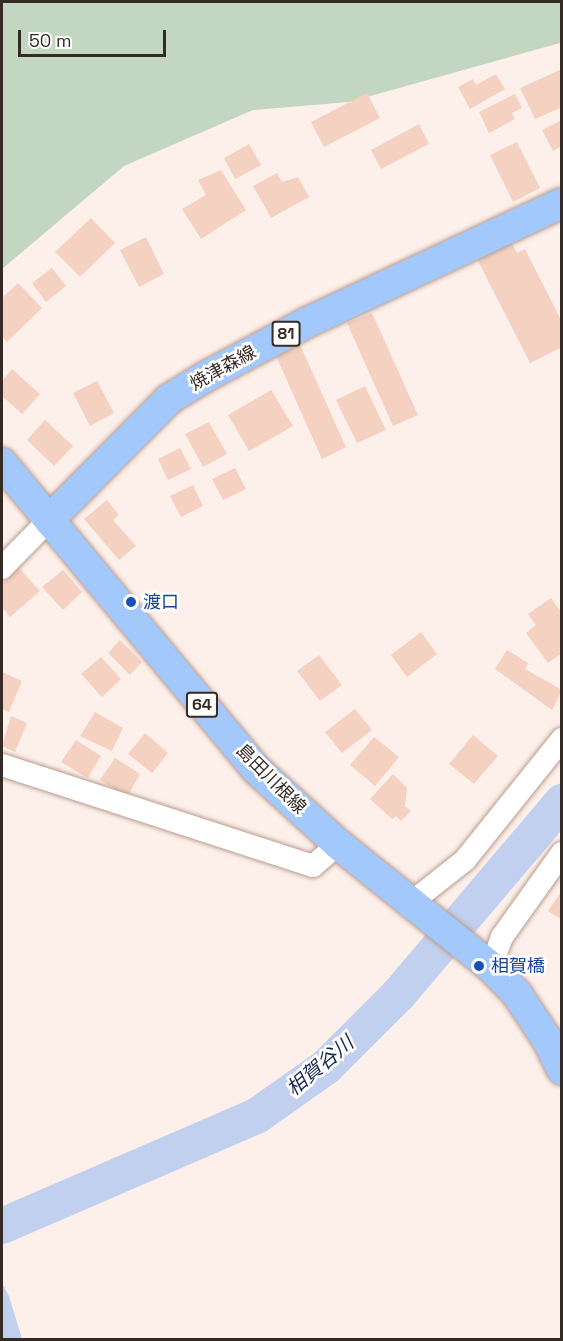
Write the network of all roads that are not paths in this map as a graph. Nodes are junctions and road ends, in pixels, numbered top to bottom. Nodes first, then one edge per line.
1 (561, 203) edge
2 (2, 463) edge
3 (49, 520) junction
4 (2, 568) edge
5 (561, 739) edge
6 (2, 765) edge
7 (338, 844) junction
8 (561, 853) edge
9 (422, 910) junction
10 (487, 963) junction
11 (561, 1070) edge

1 - 3 main road, 焼津森線 / 81
2 - 3 main road, 島田川根線 / 64
3 - 4 street
3 - 7 main road, 島田川根線 / 64
5 - 9 street
6 - 7 street
7 - 9 main road, 島田川根線 / 64
8 - 10 street
9 - 10 main road, 島田川根線 / 64
10 - 11 main road, 島田川根線 / 64

